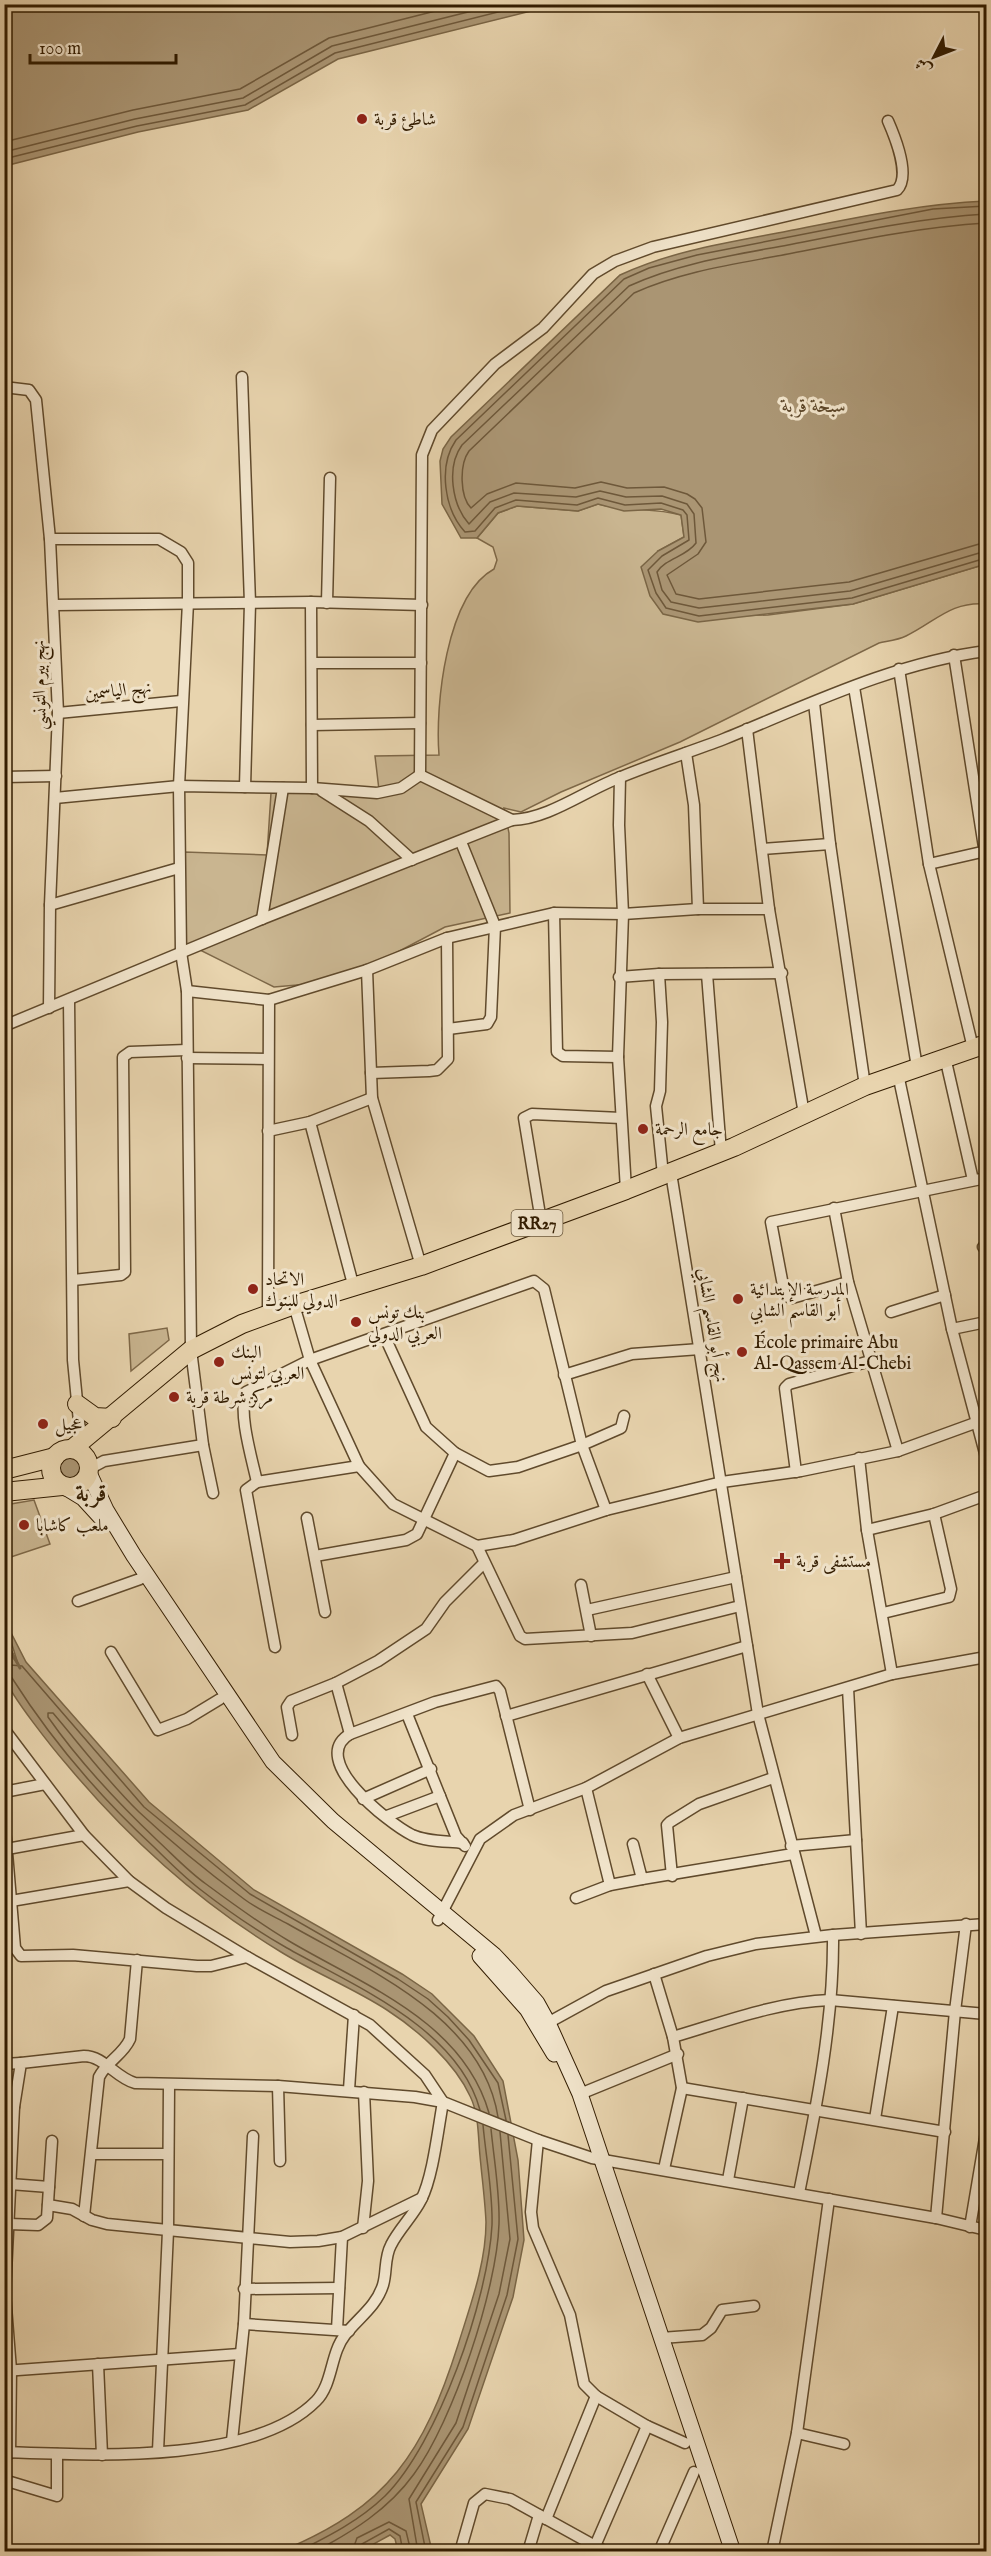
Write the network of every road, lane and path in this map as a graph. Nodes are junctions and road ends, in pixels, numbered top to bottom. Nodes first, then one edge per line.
1 (888, 121) dead end
2 (242, 377) dead end
3 (4, 387) edge
4 (330, 477) dead end
5 (50, 539) junction
6 (188, 602) junction
7 (311, 602) junction
8 (250, 603) junction
9 (327, 603) junction
10 (54, 604) junction
11 (422, 605) junction
12 (987, 651) edge
13 (954, 655) junction
14 (313, 663) junction
15 (421, 663) junction
16 (899, 669) junction
17 (854, 687) junction
18 (182, 701) junction
19 (814, 703) junction
20 (58, 713) junction
21 (420, 723) junction
22 (312, 725) junction
23 (747, 729) junction
24 (686, 753) junction
25 (420, 775) junction
26 (56, 776) junction
27 (4, 777) edge
28 (620, 777) junction
29 (179, 786) junction
30 (245, 787) junction
31 (283, 788) junction
32 (315, 788) junction
33 (55, 798) junction
34 (512, 820) junction
35 (461, 842) junction
36 (830, 844) junction
37 (762, 849) junction
38 (986, 854) edge
39 (412, 860) junction
40 (929, 864) junction
41 (179, 868) junction
42 (50, 905) junction
43 (698, 909) junction
44 (769, 909) junction
45 (554, 913) junction
46 (623, 914) junction
47 (262, 919) junction
48 (495, 926) junction
49 (447, 938) junction
50 (181, 952) junction
51 (367, 970) junction
52 (782, 973) junction
53 (659, 974) junction
54 (707, 974) junction
55 (619, 977) junction
56 (187, 991) junction
57 (269, 1000) junction
58 (69, 1001) junction
59 (49, 1008) junction
60 (4, 1026) edge
61 (448, 1029) junction
62 (980, 1046) edge
63 (187, 1054) junction
64 (945, 1057) junction
65 (618, 1058) junction
66 (268, 1059) junction
67 (917, 1067) junction
68 (371, 1073) junction
69 (898, 1074) junction
70 (865, 1086) junction
71 (372, 1098) junction
72 (804, 1114) junction
73 (621, 1118) junction
74 (310, 1122) junction
75 (268, 1131) junction
76 (721, 1152) junction
77 (667, 1174) junction
78 (987, 1178) edge
79 (973, 1180) junction
80 (626, 1190) junction
81 (923, 1190) junction
82 (834, 1208) junction
83 (541, 1221) junction
84 (421, 1266) junction
85 (73, 1280) junction
86 (848, 1282) junction
87 (354, 1288) junction
88 (945, 1295) junction
89 (294, 1305) junction
90 (891, 1312) dead end
91 (268, 1314) junction
92 (987, 1322) edge
93 (952, 1329) junction
94 (384, 1335) junction
95 (700, 1349) junction
96 (191, 1350) junction
97 (310, 1360) junction
98 (870, 1361) junction
99 (564, 1375) junction
100 (77, 1404) junction
101 (624, 1416) dead end
102 (981, 1421) edge
103 (108, 1422) junction
104 (203, 1445) junction
105 (582, 1445) junction
106 (77, 1446) junction
107 (898, 1451) junction
108 (455, 1453) junction
109 (55, 1457) junction
110 (987, 1457) edge
111 (859, 1458) junction
112 (7, 1466) edge
113 (359, 1466) junction
114 (89, 1468) junction
115 (796, 1472) junction
116 (256, 1482) junction
117 (722, 1482) junction
118 (64, 1486) junction
119 (4, 1491) edge
120 (213, 1493) dead end
121 (987, 1495) edge
122 (606, 1510) junction
123 (934, 1514) junction
124 (307, 1518) dead end
125 (425, 1522) junction
126 (867, 1530) junction
127 (477, 1546) junction
128 (315, 1556) junction
129 (484, 1563) junction
130 (736, 1577) junction
131 (140, 1579) junction
132 (581, 1585) dead end
133 (78, 1601) dead end
134 (740, 1606) junction
135 (587, 1610) junction
136 (325, 1612) dead end
137 (883, 1613) junction
138 (591, 1636) junction
139 (747, 1646) junction
140 (275, 1647) dead end
141 (111, 1652) dead end
142 (987, 1657) edge
143 (647, 1674) junction
144 (892, 1674) junction
145 (336, 1683) junction
146 (848, 1688) junction
147 (220, 1699) junction
148 (407, 1714) junction
149 (758, 1714) junction
150 (506, 1716) junction
151 (4, 1729) edge
152 (350, 1734) junction
153 (292, 1735) dead end
154 (679, 1738) junction
155 (430, 1769) junction
156 (773, 1778) junction
157 (45, 1784) junction
158 (586, 1788) junction
159 (4, 1792) edge
160 (440, 1796) junction
161 (363, 1799) junction
162 (530, 1810) junction
163 (387, 1816) junction
164 (4, 1817) edge
165 (84, 1835) junction
166 (856, 1840) junction
167 (463, 1843) junction
168 (633, 1844) dead end
169 (7, 1849) junction
170 (792, 1850) junction
171 (472, 1853) junction
172 (672, 1876) junction
173 (642, 1880) junction
174 (129, 1881) junction
175 (610, 1885) junction
176 (576, 1898) dead end
177 (11, 1901) junction
178 (440, 1916) junction
179 (966, 1924) junction
180 (987, 1924) edge
181 (861, 1934) junction
182 (833, 1935) junction
183 (816, 1936) junction
184 (247, 1957) junction
185 (137, 1960) junction
186 (654, 1974) junction
187 (830, 2000) junction
188 (893, 2006) junction
189 (955, 2011) junction
190 (987, 2014) edge
191 (354, 2015) junction
192 (544, 2025) junction
193 (673, 2037) junction
194 (678, 2054) junction
195 (21, 2063) junction
196 (4, 2064) edge
197 (105, 2065) junction
198 (169, 2086) junction
199 (278, 2086) junction
200 (682, 2088) junction
201 (349, 2090) junction
202 (364, 2092) junction
203 (580, 2094) junction
204 (743, 2098) junction
205 (443, 2102) junction
206 (9, 2107) edge
207 (816, 2112) junction
208 (875, 2119) junction
209 (945, 2132) junction
210 (987, 2132) edge
211 (253, 2136) dead end
212 (538, 2140) junction
213 (52, 2141) dead end
214 (92, 2154) junction
215 (166, 2154) junction
216 (597, 2158) junction
217 (280, 2161) dead end
218 (664, 2169) junction
219 (728, 2180) junction
220 (10, 2184) junction
221 (49, 2187) junction
222 (799, 2193) junction
223 (422, 2198) junction
224 (829, 2199) junction
225 (48, 2205) junction
226 (84, 2216) junction
227 (936, 2218) junction
228 (9, 2224) junction
229 (970, 2227) junction
230 (363, 2228) junction
231 (987, 2230) edge
232 (168, 2231) junction
233 (342, 2237) junction
234 (246, 2238) junction
235 (339, 2288) junction
236 (244, 2289) junction
237 (754, 2306) dead end
238 (244, 2324) junction
239 (337, 2331) junction
240 (349, 2331) junction
241 (661, 2338) junction
242 (240, 2354) junction
243 (161, 2360) junction
244 (98, 2364) junction
245 (8, 2371) edge
246 (596, 2396) junction
247 (647, 2426) junction
248 (797, 2433) junction
249 (232, 2441) junction
250 (686, 2443) junction
251 (844, 2444) dead end
252 (158, 2451) junction
253 (7, 2452) edge
254 (57, 2454) junction
255 (102, 2455) junction
256 (694, 2472) junction
257 (4, 2480) edge
258 (542, 2517) junction
259 (596, 2546) junction
260 (460, 2552) edge
261 (528, 2552) edge
262 (606, 2552) edge
263 (659, 2552) edge
264 (723, 2552) edge
265 (733, 2552) edge
266 (772, 2552) edge

1 - 11 street
2 - 8 street
3 - 5 street, نهج بيرم التونسي
4 - 9 street
5 - 6 street
5 - 10 street, نهج بيرم التونسي
6 - 8 street
6 - 10 street
6 - 18 street
7 - 8 street
7 - 9 street
7 - 14 street
8 - 30 street
9 - 11 street
10 - 20 street, نهج بيرم التونسي
11 - 15 street
12 - 13 street
13 - 16 street
13 - 38 street
14 - 15 street
14 - 22 street
15 - 21 street
16 - 17 street
16 - 40 street
17 - 19 street
17 - 67 street
18 - 20 street, نهج الياسمين
18 - 29 street
19 - 23 street
19 - 36 street
20 - 26 street, نهج بيرم التونسي
21 - 22 street
21 - 25 street
22 - 32 street
23 - 24 street
23 - 37 street
24 - 28 street
24 - 43 street
25 - 32 street
25 - 34 street
26 - 27 street
26 - 33 street, نهج بيرم التونسي
28 - 34 street
28 - 46 street
29 - 30 street
29 - 33 street
29 - 41 street
30 - 31 street
31 - 32 street
31 - 47 street
32 - 39 street
33 - 42 street, نهج بيرم التونسي
34 - 35 street
35 - 39 street
35 - 48 street
36 - 37 street
36 - 70 street
37 - 44 street
38 - 40 street
39 - 47 street
40 - 62 street
41 - 42 street
41 - 50 street
42 - 59 street, نهج بيرم التونسي
43 - 44 street
43 - 46 street
44 - 52 street
45 - 46 street
45 - 48 street
45 - 65 street
46 - 55 street
47 - 50 street
48 - 49 street
48 - 61 street
49 - 51 street
49 - 61 street
50 - 56 street
50 - 58 street
51 - 57 street
51 - 68 street
52 - 54 street
52 - 72 street
53 - 54 street
53 - 55 street
53 - 77 street, نهج أبو القاسم الشابي
54 - 76 street
55 - 65 street
56 - 57 street
56 - 63 street
57 - 66 street
58 - 59 street
58 - 85 street
59 - 60 street
61 - 68 street
62 - 64 highway, RR27
63 - 66 street
63 - 85 street
63 - 96 street
64 - 67 highway, RR27
64 - 79 street
65 - 73 street
66 - 75 street
67 - 69 highway, RR27
68 - 71 street
69 - 70 highway, RR27
69 - 81 street
70 - 72 highway, RR27
71 - 74 street
71 - 84 street
72 - 76 highway, RR27
73 - 80 street
73 - 83 street
74 - 75 street
74 - 87 street
75 - 91 street
76 - 77 highway, RR27
77 - 80 highway, RR27
77 - 95 street, نهج أبو القاسم الشابي
78 - 79 street
79 - 81 street
80 - 83 highway, RR27
81 - 82 street
81 - 88 street
82 - 86 street
82 - 86 street
83 - 84 highway, RR27
84 - 87 highway, RR27
85 - 100 street
86 - 98 street
87 - 89 highway, RR27
88 - 90 street
88 - 93 street
89 - 91 highway, RR27
89 - 97 street
91 - 96 highway, RR27
92 - 93 street
93 - 102 street
94 - 97 street
94 - 99 street
94 - 108 street
95 - 99 street
95 - 117 street, نهج أبو القاسم الشابي
96 - 103 highway, RR27
96 - 104 street
97 - 113 street
97 - 116 street
98 - 107 street
98 - 115 street
99 - 105 street
100 - 103 highway
100 - 106 street
101 - 105 street
102 - 107 street
102 - 110 street
103 - 106 highway, RR27
103 - 114 highway, RR27
104 - 114 street
104 - 120 street
105 - 108 street
105 - 122 street
106 - 109 highway, RR27
106 - 114 highway
107 - 111 street
108 - 125 street
109 - 112 highway, RR27
109 - 118 highway
111 - 115 street
111 - 126 street
113 - 116 street
113 - 125 street
114 - 118 highway
114 - 178 main road
115 - 117 street
116 - 140 street
117 - 122 street
117 - 130 street, نهج أبو القاسم الشابي
118 - 119 highway
118 - 131 main road
121 - 123 street
122 - 127 street
123 - 126 street
123 - 137 street
124 - 128 street
125 - 127 street
125 - 128 street
126 - 137 street
127 - 129 street
128 - 136 street
129 - 138 street
129 - 145 street
130 - 134 street, نهج أبو القاسم الشابي
130 - 135 street
131 - 133 street
131 - 147 main road
132 - 135 street
134 - 138 street
134 - 139 street, نهج أبو القاسم الشابي
135 - 138 street
137 - 144 street
139 - 143 street
139 - 149 street, نهج أبو القاسم الشابي
141 - 147 street
142 - 144 street
143 - 150 street
143 - 154 street
144 - 146 street
145 - 152 street
145 - 153 street
146 - 149 street
146 - 166 street
147 - 178 main road
148 - 150 street
148 - 152 street
148 - 155 street
149 - 154 street
149 - 156 street, نهج أبو القاسم الشابي
150 - 162 street
151 - 157 street
152 - 161 street
154 - 158 street
155 - 160 street
155 - 161 street
156 - 170 street, نهج أبو القاسم الشابي
156 - 172 street
157 - 159 street
157 - 165 street
158 - 162 street
158 - 175 street
160 - 163 street
160 - 167 street
161 - 163 street
162 - 171 street
163 - 167 street
164 - 169 street
165 - 169 street
165 - 174 street
166 - 170 street
166 - 181 street
167 - 171 street
168 - 173 street
169 - 177 street
170 - 172 street
170 - 183 street, نهج أبو القاسم الشابي
171 - 178 street
172 - 173 street
173 - 175 street
174 - 177 street
174 - 184 street
175 - 176 street
177 - 185 street
178 - 192 main road
179 - 180 street
179 - 181 street
179 - 189 street
181 - 182 street
182 - 183 street
182 - 187 street
183 - 186 street
184 - 185 street
184 - 191 street
185 - 197 street
186 - 192 street
186 - 193 street
187 - 188 street
187 - 193 street
187 - 207 street
188 - 189 street
188 - 208 street
189 - 190 street
189 - 209 street
191 - 201 street
191 - 205 street
192 - 203 main road
192 - 216 main road
193 - 194 street
194 - 200 street
194 - 203 street
195 - 196 street
195 - 197 street
195 - 206 street
197 - 198 street
197 - 214 street
198 - 199 street
198 - 215 street
199 - 201 street
199 - 217 street
200 - 204 street
200 - 218 street
201 - 202 street
202 - 205 street
202 - 230 street
203 - 216 main road
204 - 207 street
204 - 219 street
205 - 212 street
205 - 223 street
206 - 220 street
207 - 208 street
207 - 222 street
208 - 209 street
209 - 227 street
210 - 229 street
211 - 234 street
212 - 216 street
212 - 246 street
213 - 221 street
214 - 215 street
214 - 226 street
215 - 232 street
216 - 218 street
216 - 241 main road
216 - 250 main road
218 - 219 street
219 - 222 street
220 - 221 street
220 - 228 street
221 - 225 street
222 - 224 street
223 - 230 street
223 - 240 street
224 - 227 street
224 - 248 street
225 - 226 street
225 - 228 street
226 - 232 street
227 - 229 street
228 - 245 street
229 - 231 street
230 - 233 street
232 - 234 street
232 - 243 street
233 - 234 street
233 - 235 street
234 - 236 street
235 - 236 street
235 - 239 street
236 - 238 street
237 - 241 street
238 - 239 street
238 - 242 street
239 - 240 street
240 - 249 street
241 - 265 main road
242 - 243 street
242 - 249 street
243 - 244 street
243 - 252 street
244 - 245 street
244 - 255 street
245 - 253 street
246 - 247 street
246 - 258 street
247 - 250 street
247 - 259 street
248 - 251 street
248 - 266 street
249 - 252 street
250 - 256 main road
252 - 255 street
253 - 254 street
254 - 255 street
254 - 257 street
256 - 263 street
256 - 264 main road
258 - 259 street
258 - 260 street
258 - 261 street
259 - 262 street

